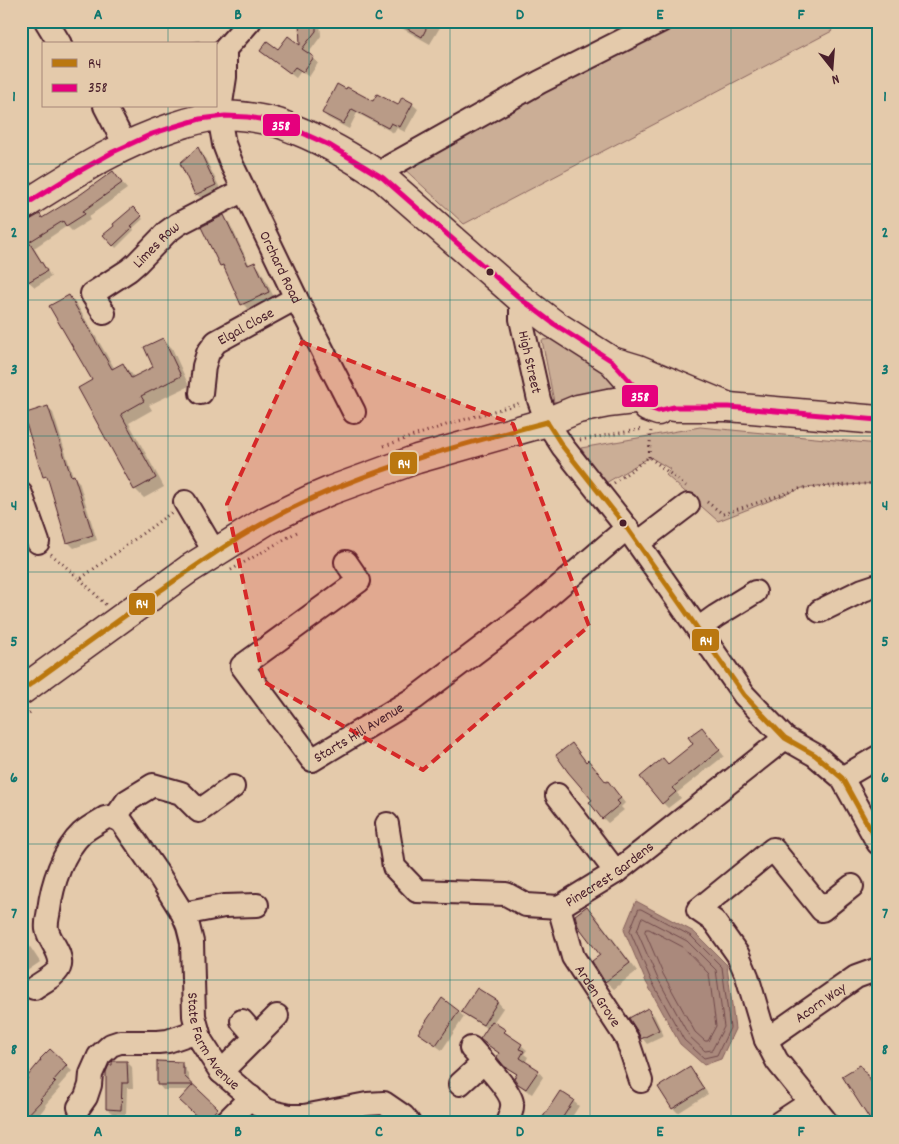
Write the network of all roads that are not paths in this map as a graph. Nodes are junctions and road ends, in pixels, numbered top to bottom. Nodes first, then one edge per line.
1 (46, 21) edge
2 (250, 21) edge
3 (661, 21) edge
4 (59, 42) edge
5 (106, 108) edge
6 (219, 116) junction
7 (126, 145) junction
8 (383, 178) junction
9 (244, 190) junction
10 (21, 207) edge
11 (296, 298) junction
12 (521, 300) junction
13 (104, 313) dead end
14 (612, 361) junction
15 (201, 393) dead end
16 (729, 407) junction
17 (657, 411) junction
18 (354, 412) dead end
19 (878, 420) edge
20 (546, 422) junction
21 (21, 494) edge
22 (694, 498) road end
23 (185, 502) road end
24 (632, 536) junction
25 (38, 542) road end
26 (222, 562) junction
27 (346, 562) dead end
28 (878, 585) edge
29 (754, 592) dead end
30 (820, 611) dead end
31 (698, 629) junction
32 (29, 699) edge
33 (785, 738) junction
34 (878, 757) edge
35 (842, 778) junction
36 (233, 787) dead end
37 (557, 795) dead end
38 (119, 820) junction
39 (387, 824) dead end
40 (878, 843) edge
41 (616, 872) junction
42 (852, 886) dead end
43 (257, 904) dead end
44 (559, 907) junction
45 (182, 914) junction
46 (878, 969) edge
47 (34, 988) dead end
48 (277, 1016) dead end
49 (197, 1031) junction
50 (766, 1040) junction
51 (221, 1072) junction
52 (641, 1081) dead end
53 (460, 1084) dead end
54 (251, 1097) junction
55 (811, 1102) junction
56 (80, 1107) dead end
57 (225, 1123) edge
58 (409, 1123) edge
59 (507, 1123) edge
60 (779, 1123) edge
61 (827, 1123) edge

1 - 4 street
2 - 6 street, Orchard Road
3 - 8 street
5 - 7 street
6 - 7 main road, High Street
6 - 8 main road, High Street
6 - 9 street, Orchard Road
7 - 10 main road, High Street
8 - 12 main road, High Street
9 - 11 street, Orchard Road
9 - 13 street, Limes Row
11 - 15 street, Elgal Close
11 - 18 street, Orchard Road
12 - 14 main road, High Street
12 - 20 street, High Street
14 - 16 main road, High Street
14 - 17 main road, High Street
16 - 17 main road
16 - 19 main road
17 - 20 main road
20 - 24 street, High Street
20 - 26 main road
21 - 25 street
22 - 24 street
23 - 26 street
24 - 27 street, Starts Hill Avenue
24 - 31 street, High Street
26 - 32 main road
28 - 30 street
29 - 31 street
31 - 33 street, High Street
33 - 35 street, High Street
33 - 41 street, Pinecrest Gardens
34 - 35 street
35 - 40 street
36 - 38 street
37 - 41 street
38 - 45 street, State Farm Avenue
38 - 47 street
39 - 44 street, Pinecrest Gardens
41 - 44 street, Pinecrest Gardens
42 - 50 street
43 - 45 street
44 - 52 street, Arden Grove
45 - 49 street, State Farm Avenue
46 - 50 street, Acorn Way
48 - 51 street
49 - 51 street, State Farm Avenue
49 - 56 street
50 - 55 street
51 - 54 street, State Farm Avenue
53 - 59 street
54 - 57 street
54 - 58 street, State Farm Avenue
55 - 60 street
55 - 61 street

